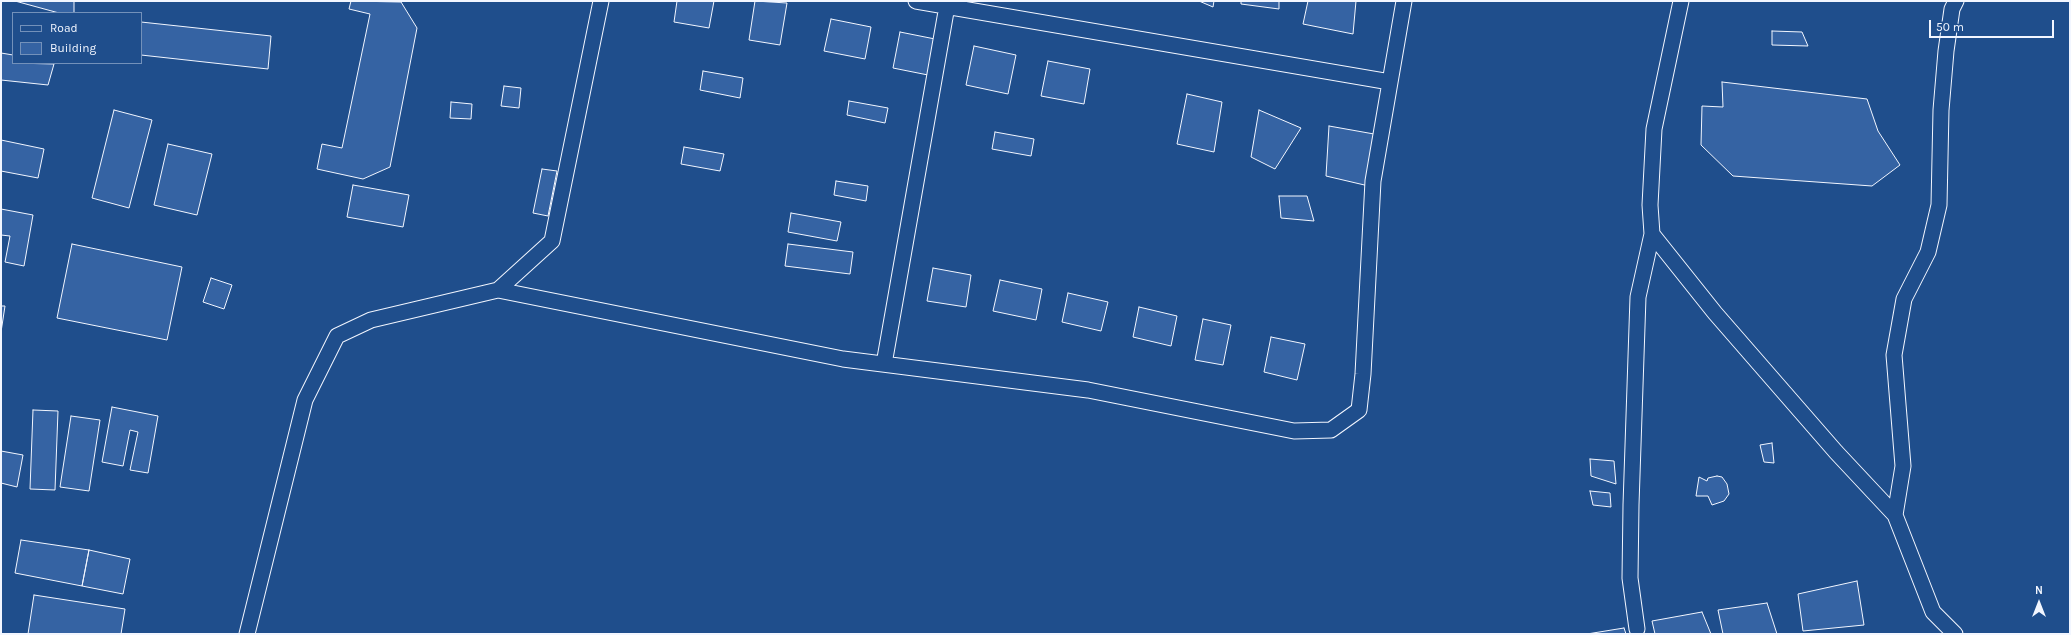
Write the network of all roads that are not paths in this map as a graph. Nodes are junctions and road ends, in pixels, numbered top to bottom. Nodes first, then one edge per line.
1 (601, 1) edge
2 (916, 1) edge
3 (1404, 1) edge
4 (1681, 1) edge
5 (1956, 1) edge
6 (946, 6) junction
7 (1390, 82) junction
8 (1652, 234) junction
9 (498, 290) junction
10 (884, 364) junction
11 (1895, 515) junction
12 (1637, 629) dead end
13 (246, 634) edge
14 (1955, 634) edge

1 - 9 street
2 - 6 street
3 - 7 street
4 - 8 street
5 - 11 street
6 - 7 street
6 - 10 street
7 - 10 street
8 - 11 street
8 - 12 street
9 - 10 street
9 - 13 street
11 - 14 street

